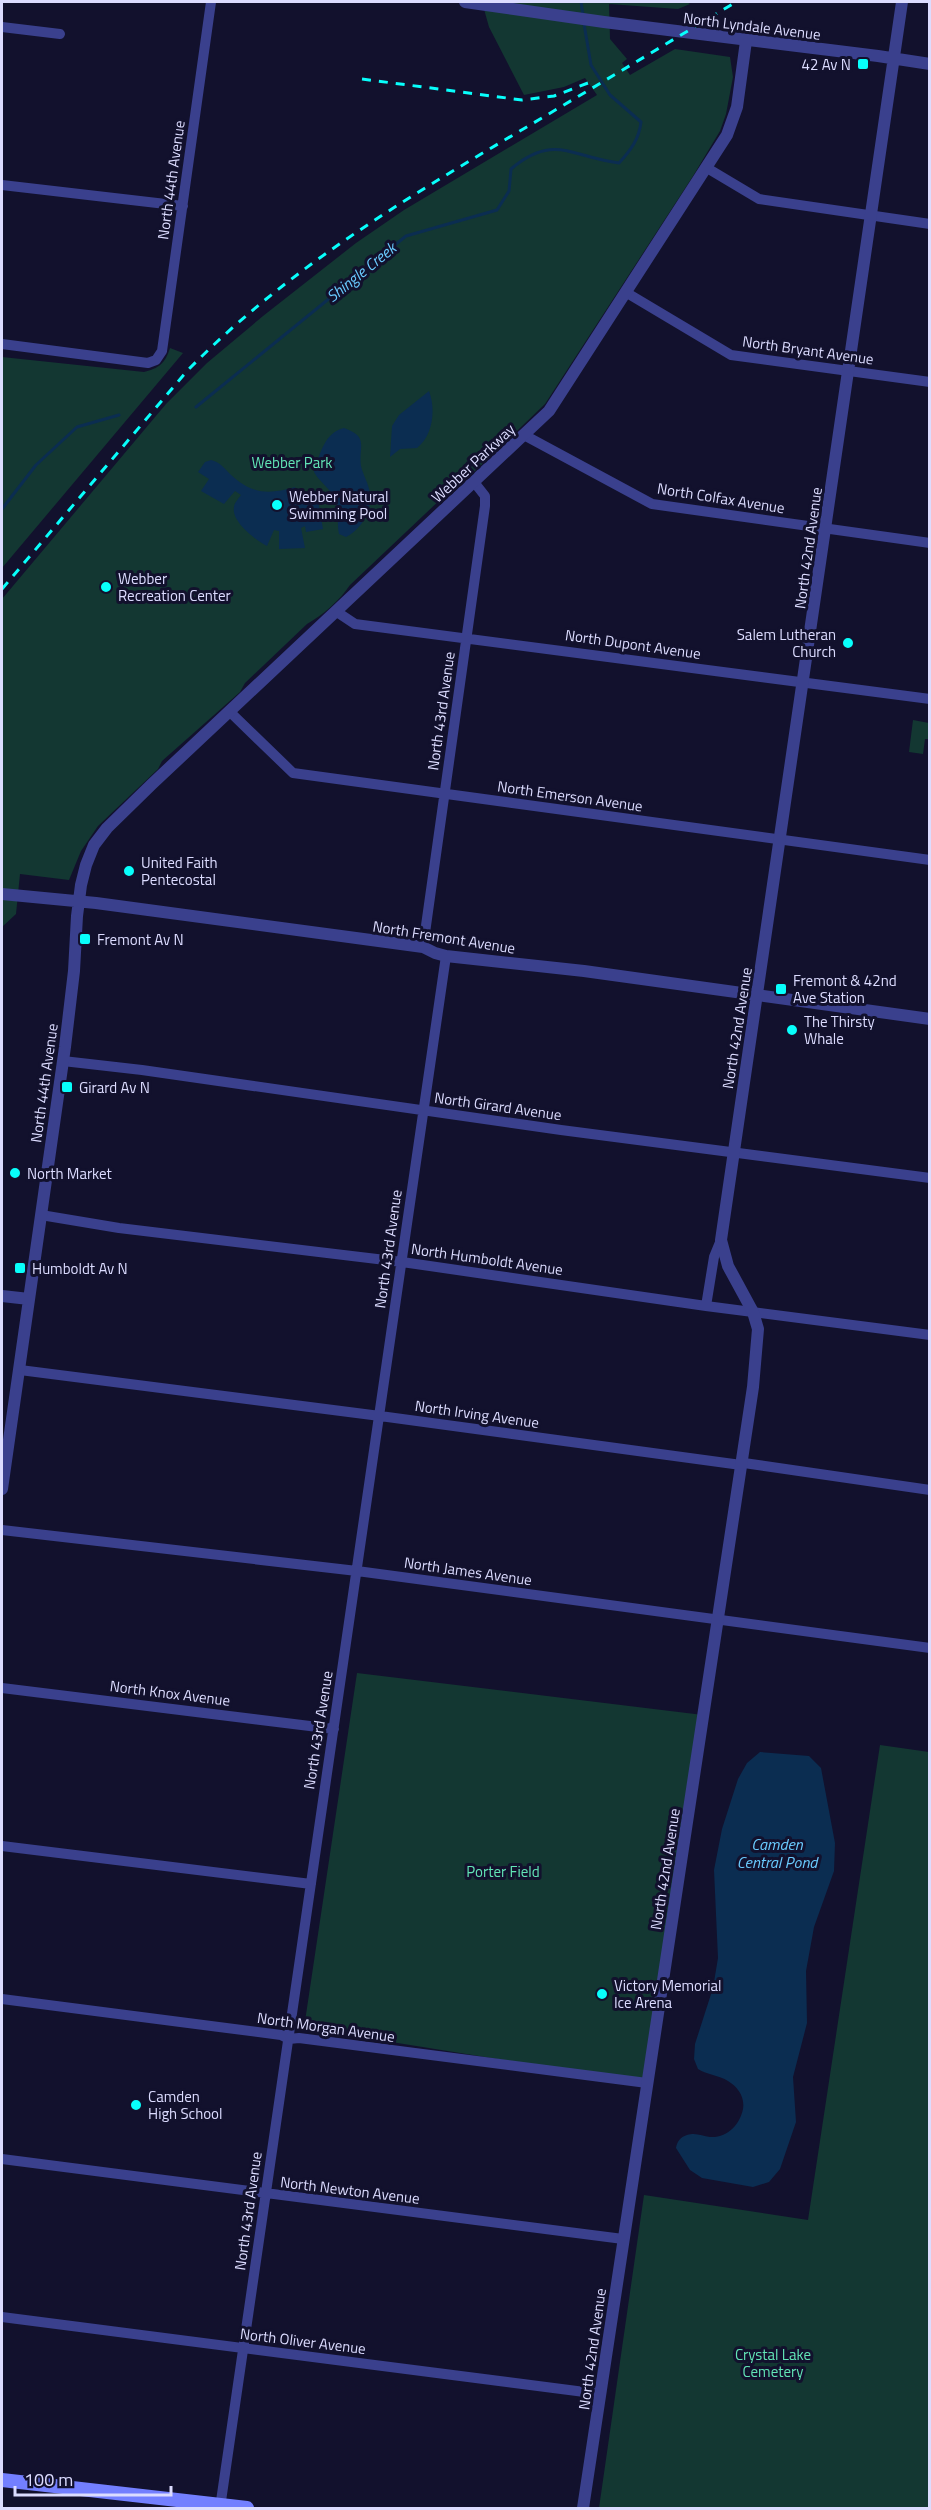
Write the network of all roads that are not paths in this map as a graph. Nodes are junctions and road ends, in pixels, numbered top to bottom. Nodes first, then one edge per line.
1 (211, 2) edge
2 (465, 2) edge
3 (902, 2) edge
4 (2, 27) edge
5 (60, 34) dead end
6 (746, 41) junction
7 (892, 58) junction
8 (930, 64) edge
9 (707, 168) junction
10 (2, 184) edge
11 (183, 206) junction
12 (870, 215) junction
13 (930, 224) edge
14 (627, 293) junction
15 (2, 344) edge
16 (848, 371) junction
17 (930, 382) edge
18 (524, 435) junction
19 (474, 482) junction
20 (826, 529) junction
21 (930, 543) edge
22 (337, 612) junction
23 (466, 638) junction
24 (803, 682) junction
25 (930, 699) edge
26 (230, 712) junction
27 (445, 794) junction
28 (107, 828) joint
29 (780, 840) junction
30 (930, 860) edge
31 (2, 894) edge
32 (25, 895) junction
33 (2, 901) edge
34 (79, 901) junction
35 (423, 947) junction
36 (446, 956) junction
37 (757, 996) junction
38 (930, 1019) edge
39 (63, 1061) junction
40 (423, 1111) junction
41 (734, 1152) junction
42 (930, 1178) edge
43 (41, 1215) junction
44 (721, 1240) junction
45 (402, 1262) junction
46 (2, 1296) edge
47 (29, 1299) junction
48 (706, 1306) junction
49 (753, 1312) junction
50 (930, 1335) edge
51 (20, 1370) junction
52 (380, 1416) junction
53 (4, 1453) edge
54 (741, 1465) junction
55 (2, 1489) edge
56 (930, 1490) edge
57 (2, 1530) edge
58 (357, 1571) junction
59 (718, 1620) junction
60 (930, 1648) edge
61 (2, 1688) edge
62 (334, 1729) junction
63 (2, 1846) edge
64 (311, 1884) junction
65 (2, 1999) edge
66 (289, 2039) junction
67 (647, 2083) junction
68 (2, 2160) edge
69 (265, 2195) junction
70 (623, 2239) junction
71 (2, 2318) edge
72 (243, 2348) junction
73 (600, 2394) junction
74 (2, 2480) edge
75 (220, 2507) edge
76 (247, 2508) edge
77 (583, 2508) edge

1 - 11 street, North 44th Avenue
2 - 6 street, North Lyndale Avenue
3 - 7 street, North 42nd Avenue
4 - 5 street
6 - 7 street, North Lyndale Avenue
6 - 9 street, Webber Parkway
7 - 8 street, North Lyndale Avenue
7 - 12 street, North 42nd Avenue
9 - 12 street
9 - 14 street, Webber Parkway
10 - 11 street
11 - 15 street, North 44th Avenue
12 - 13 street
12 - 16 street, North 42nd Avenue
14 - 16 street, North Bryant Avenue
14 - 18 street, Webber Parkway
16 - 17 street, North Bryant Avenue
16 - 20 street, North 42nd Avenue
18 - 19 street, Webber Parkway
18 - 20 street, North Colfax Avenue
19 - 22 street, Webber Parkway
19 - 23 street, North 43rd Avenue
20 - 21 street, North Colfax Avenue
20 - 24 street, North 42nd Avenue
22 - 23 street, North Dupont Avenue
22 - 26 street, Webber Parkway
23 - 24 street, North Dupont Avenue
23 - 27 street, North 43rd Avenue
24 - 25 street, North Dupont Avenue
24 - 29 street, North 42nd Avenue
26 - 27 street, North Emerson Avenue
26 - 28 street, Webber Parkway
27 - 29 street, North Emerson Avenue
27 - 35 street, North 43rd Avenue
28 - 34 street, North 44th Avenue
29 - 30 street, North Emerson Avenue
29 - 37 street, North 42nd Avenue
31 - 32 street, North Fremont Avenue
32 - 33 street
32 - 34 street, North Fremont Avenue
34 - 35 street, North Fremont Avenue
34 - 39 street, North 44th Avenue
35 - 36 street, North Fremont Avenue
36 - 37 street, North Fremont Avenue
36 - 40 street, North 43rd Avenue
37 - 38 street, North Fremont Avenue
37 - 41 street, North 42nd Avenue
39 - 40 street, North Girard Avenue
39 - 43 street, North 44th Avenue
40 - 41 street, North Girard Avenue
40 - 45 street, North 43rd Avenue
41 - 42 street, North Girard Avenue
41 - 44 street, North 42nd Avenue
43 - 45 street, North Humboldt Avenue
43 - 47 street, North 44th Avenue
44 - 48 street, North 42nd Avenue
44 - 49 street, North 42nd Avenue
45 - 48 street, North Humboldt Avenue
45 - 52 street, North 43rd Avenue
46 - 47 street
47 - 51 street, North 44th Avenue
48 - 49 street, North Humboldt Avenue
49 - 50 street, North Humboldt Avenue
49 - 54 street, North 42nd Avenue
51 - 52 street, North Irving Avenue
51 - 53 street, North 44th Avenue
52 - 54 street, North Irving Avenue
52 - 58 street, North 43rd Avenue
53 - 55 street, North 44th Avenue
54 - 56 street, North Irving Avenue
54 - 59 street, North 42nd Avenue
57 - 58 street, North James Avenue
58 - 59 street, North James Avenue
58 - 62 street, North 43rd Avenue
59 - 60 street, North James Avenue
59 - 67 street, North 42nd Avenue
61 - 62 street, North Knox Avenue
62 - 64 street, North 43rd Avenue
63 - 64 street
64 - 66 street, North 43rd Avenue
65 - 66 street, North Morgan Avenue
66 - 67 street, North Morgan Avenue
66 - 69 street, North 43rd Avenue
67 - 70 street, North 42nd Avenue
68 - 69 street, North Newton Avenue
69 - 70 street, North Newton Avenue
69 - 72 street, North 43rd Avenue
70 - 73 street, North 42nd Avenue
71 - 72 street, North Oliver Avenue
72 - 73 street, North Oliver Avenue
72 - 75 street, North 43rd Avenue
73 - 77 street, North 42nd Avenue
74 - 75 main road
75 - 76 main road

